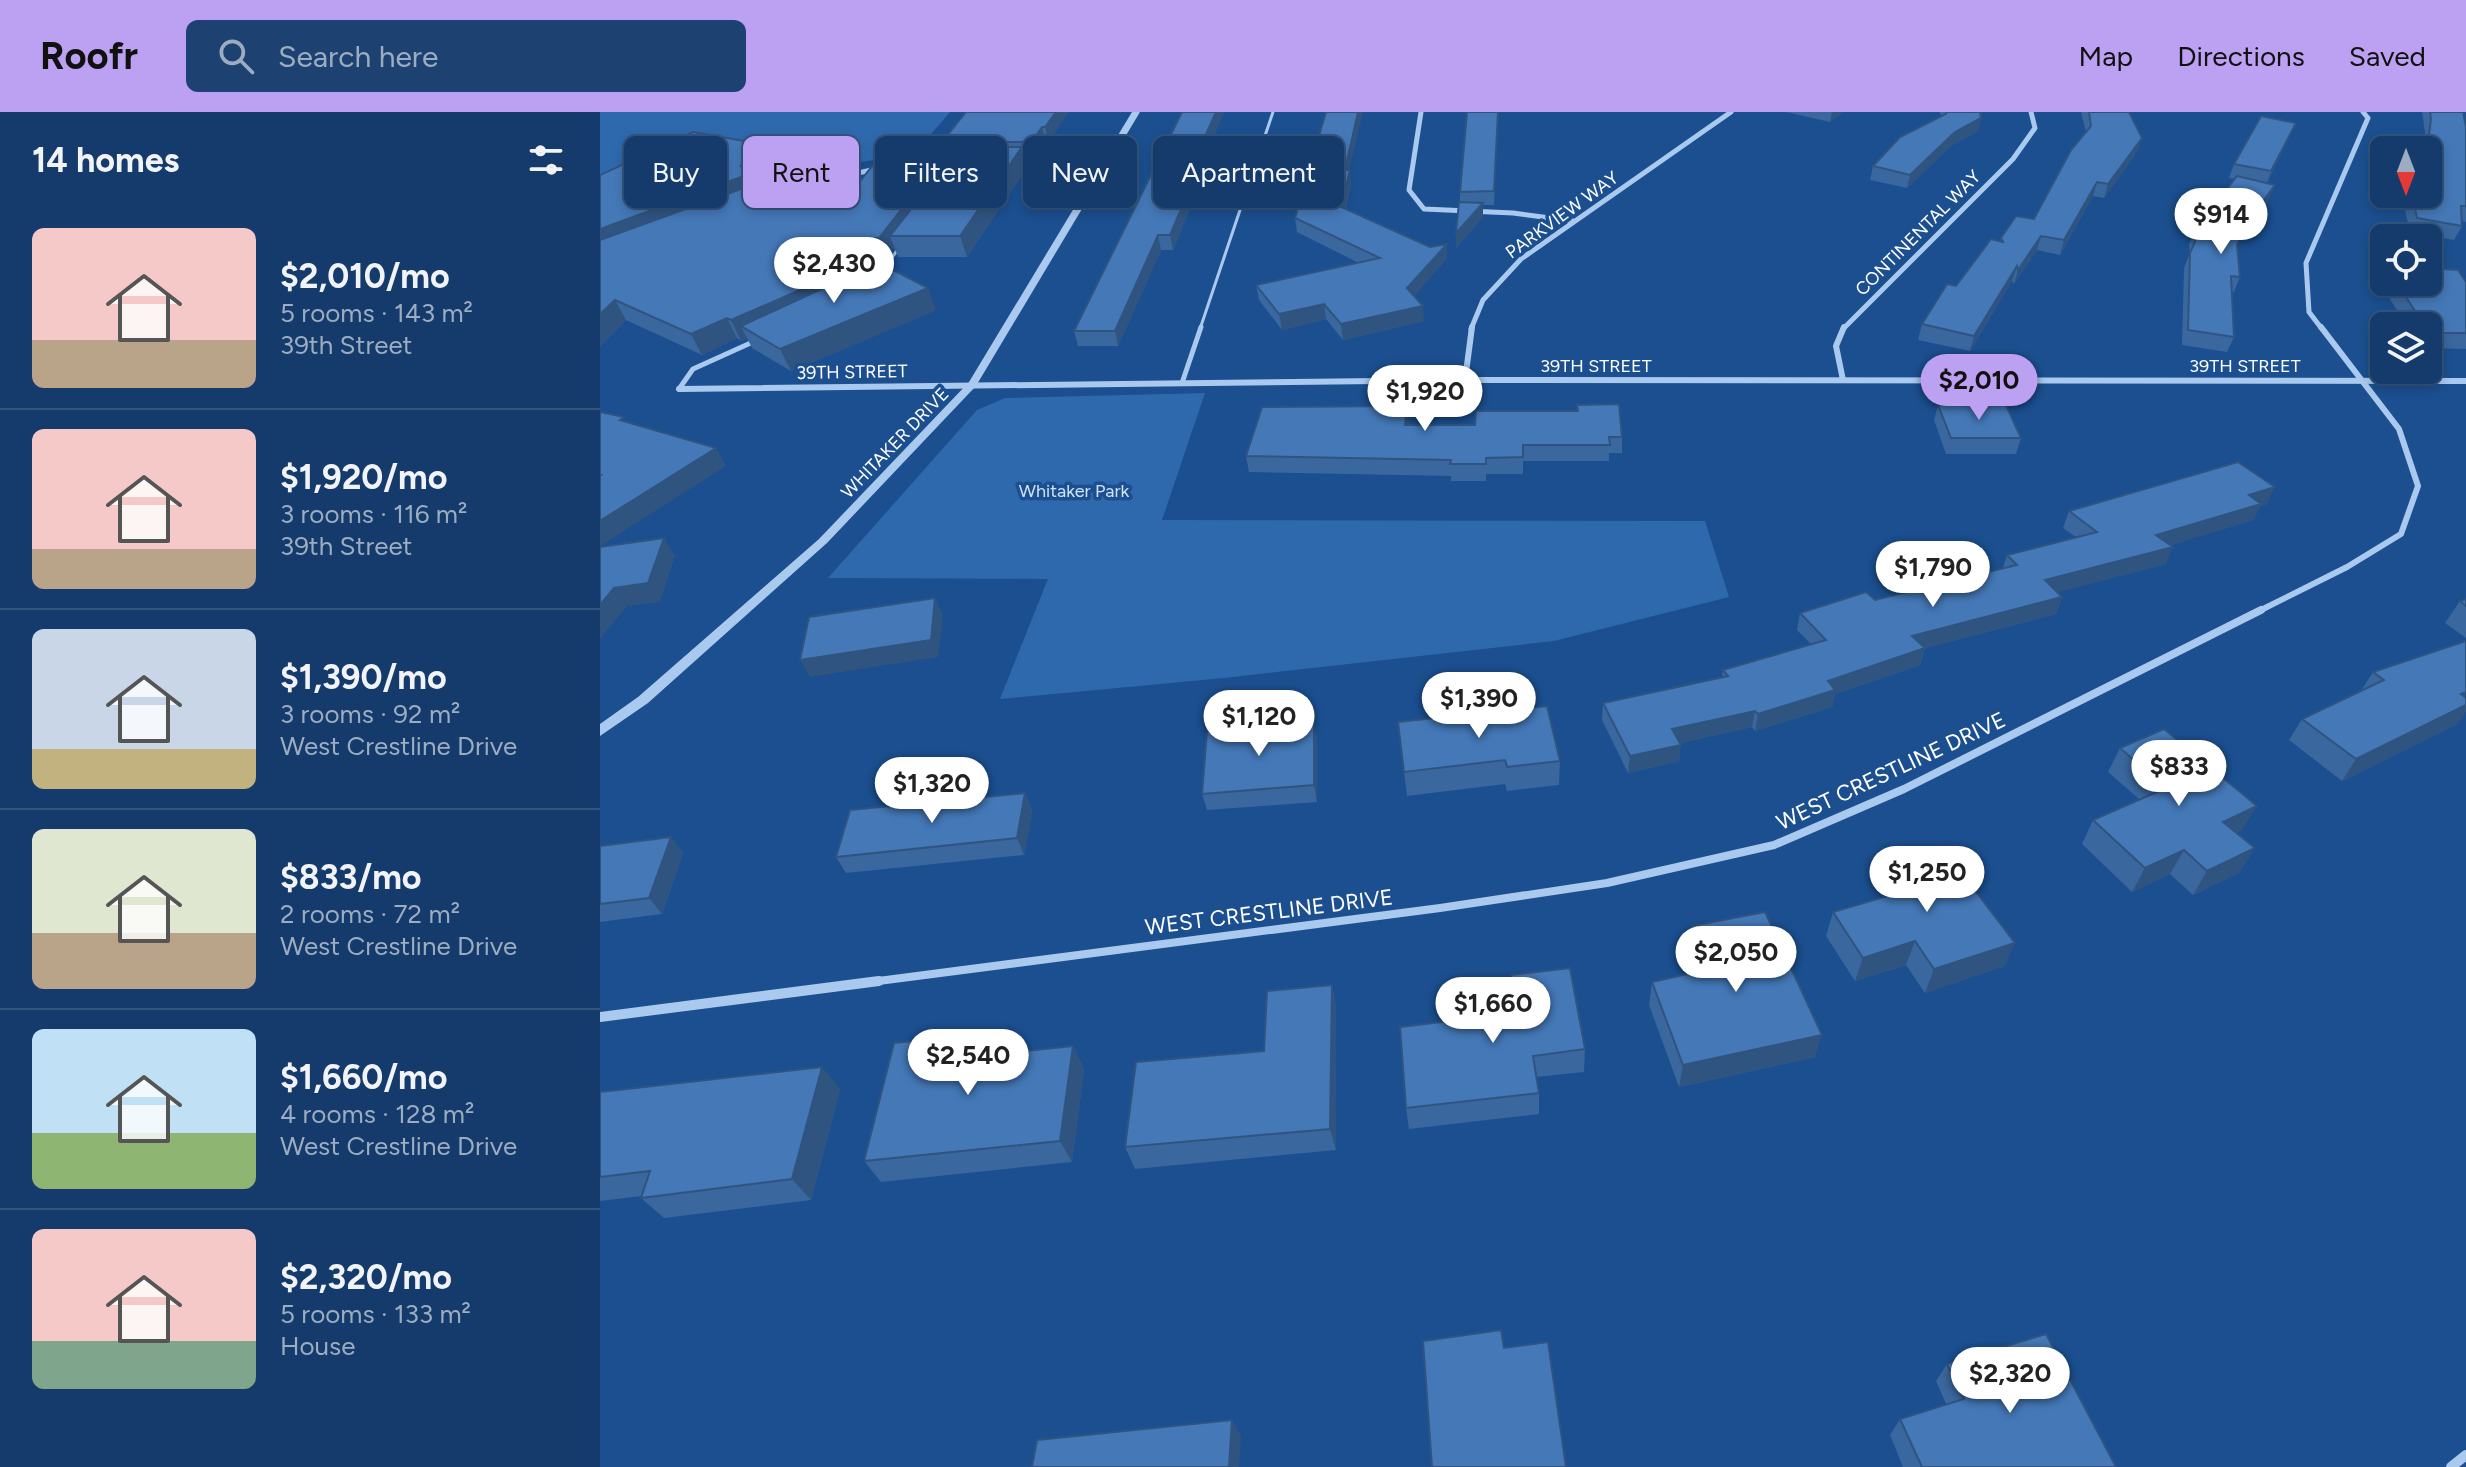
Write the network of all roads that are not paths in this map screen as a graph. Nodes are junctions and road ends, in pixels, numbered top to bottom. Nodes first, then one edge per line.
1 (1136, 112) edge
2 (1273, 112) edge
3 (1421, 112) edge
4 (1731, 112) edge
5 (2031, 112) edge
6 (2363, 112) edge
7 (1122, 136) edge
8 (1012, 161) edge
9 (1023, 161) edge
10 (1079, 208) edge
11 (1573, 221) junction
12 (903, 242) edge
13 (877, 277) edge
14 (761, 338) edge
15 (1465, 380) junction
16 (1843, 380) junction
17 (2361, 380) junction
18 (2466, 381) edge
19 (1182, 383) junction
20 (973, 384) junction
21 (679, 389) joint
22 (600, 731) edge
23 (600, 1017) edge
24 (2466, 1455) edge
25 (2451, 1467) edge

1 - 7 street, WHITAKER DRIVE
2 - 19 lane
3 - 11 street
4 - 11 street, PARKVIEW WAY
5 - 16 street, CONTINENTAL WAY
6 - 17 street, WEST CRESTLINE DRIVE
8 - 9 street
10 - 20 street, WHITAKER DRIVE
11 - 15 street, PARKVIEW WAY
12 - 13 lane
14 - 21 lane
15 - 16 street, 39TH STREET
15 - 19 street, 39TH STREET
16 - 17 street, 39TH STREET
17 - 18 street, 39TH STREET
17 - 23 street, WEST CRESTLINE DRIVE
19 - 20 street, 39TH STREET
20 - 21 street, 39TH STREET
20 - 22 street, WHITAKER DRIVE
24 - 25 street

